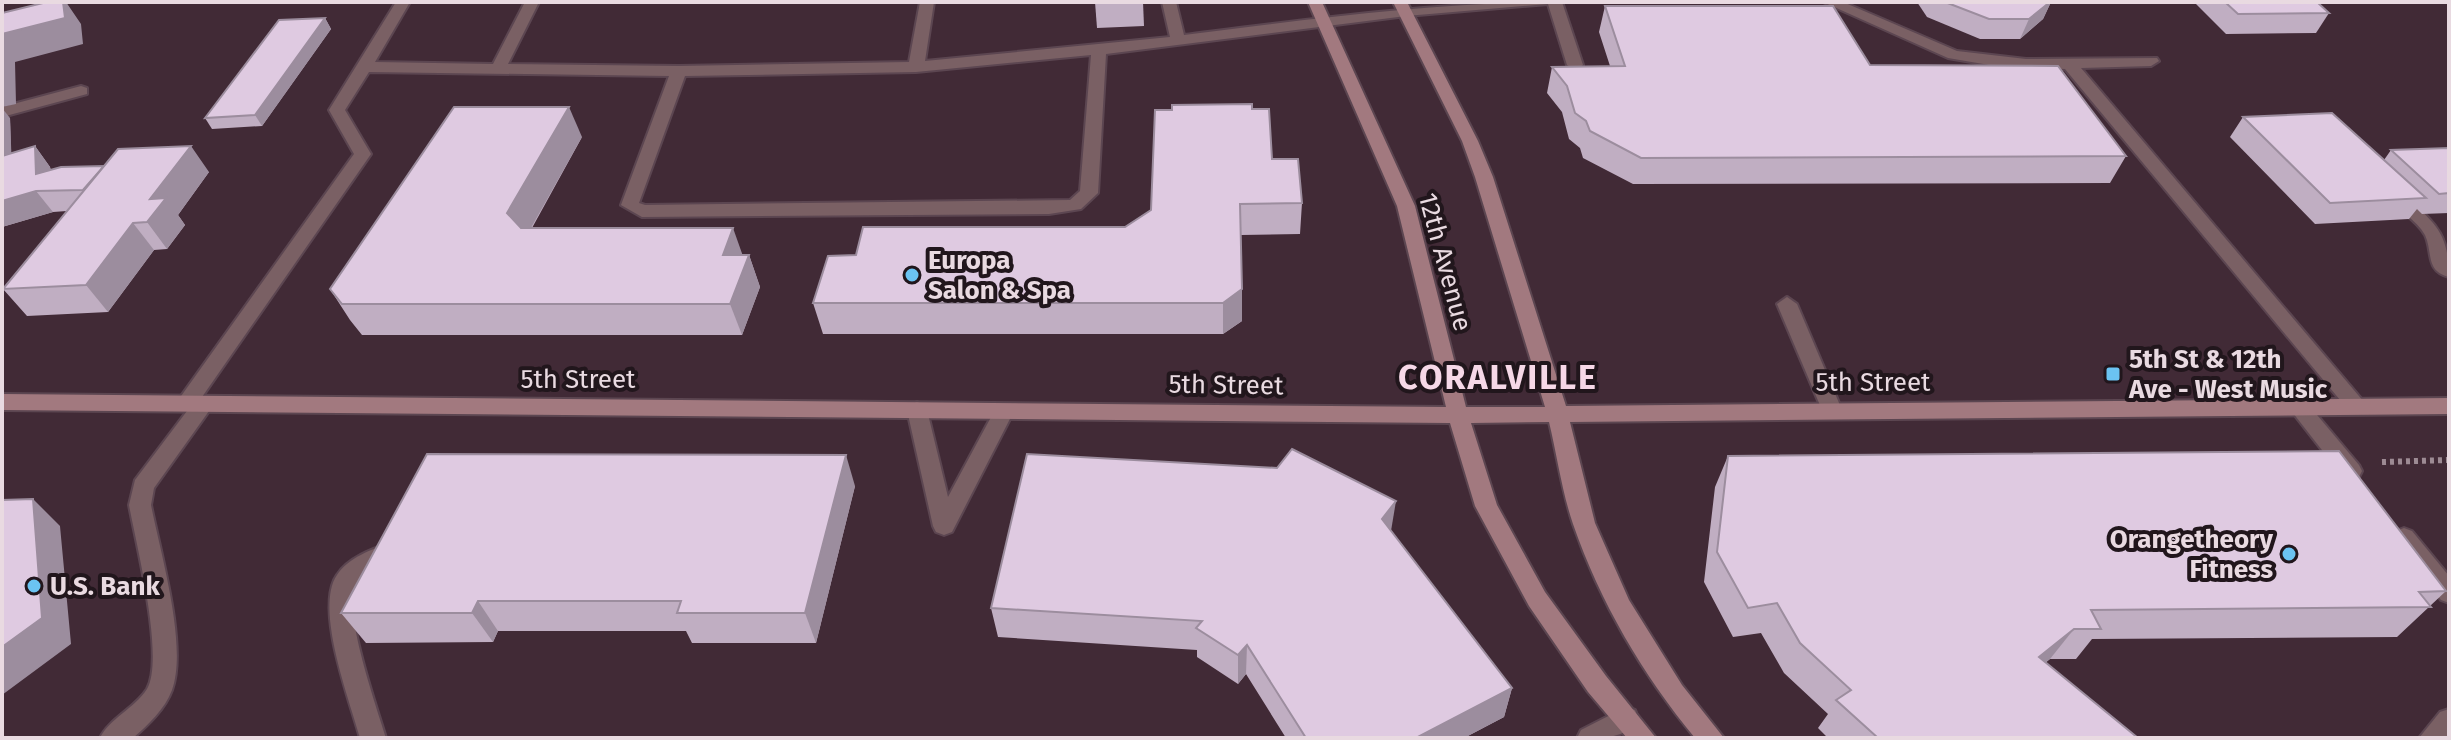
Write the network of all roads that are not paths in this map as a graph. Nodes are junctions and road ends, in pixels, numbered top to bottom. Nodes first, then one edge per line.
1 (403, 2) edge
2 (532, 2) edge
3 (927, 2) edge
4 (1169, 2) edge
5 (1542, 2) edge
6 (1555, 2) edge
7 (1830, 2) edge
8 (1403, 7) edge
9 (1319, 11) edge
10 (1178, 40) junction
11 (1099, 50) junction
12 (2151, 61) dead end
13 (2068, 63) junction
14 (1575, 65) edge
15 (364, 67) junction
16 (916, 67) junction
17 (498, 69) junction
18 (679, 71) junction
19 (81, 91) dead end
20 (2, 112) edge
21 (2378, 180) edge
22 (2449, 271) edge
23 (1787, 304) dead end
24 (2, 402) edge
25 (195, 404) junction
26 (2449, 406) edge
27 (2357, 407) junction
28 (2300, 408) junction
29 (917, 410) junction
30 (1832, 410) junction
31 (1004, 411) junction
32 (1458, 415) junction
33 (1558, 415) junction
34 (2366, 490) edge
35 (2393, 524) edge
36 (411, 545) edge
37 (2449, 593) edge
38 (1626, 718) junction
39 (2449, 720) edge
40 (113, 738) edge
41 (373, 738) edge
42 (1590, 738) edge
43 (1643, 738) edge
44 (1711, 738) edge
45 (2432, 738) edge

1 - 15 lane
2 - 17 lane
3 - 16 lane
4 - 10 lane
5 - 8 lane
6 - 14 lane
7 - 13 lane
8 - 9 lane
8 - 33 street
9 - 10 lane
9 - 32 street, 12th Avenue
10 - 11 lane
11 - 16 lane
11 - 18 lane
12 - 13 lane
13 - 27 lane
15 - 17 lane
15 - 25 lane
16 - 18 lane
17 - 18 lane
19 - 20 lane
21 - 22 lane
23 - 30 lane
24 - 25 street, 5th Street
25 - 29 street, 5th Street
25 - 40 lane
26 - 27 street, 5th Street
27 - 28 street, 5th Street
28 - 30 street, 5th Street
28 - 34 lane
29 - 31 street, 5th Street
29 - 31 lane
30 - 33 street, 5th Street
31 - 32 street, 5th Street
32 - 33 street, 5th Street
32 - 38 street, 12th Avenue
33 - 44 street
35 - 37 lane
36 - 41 lane
38 - 42 lane
38 - 43 street, 12th Avenue
39 - 45 lane

